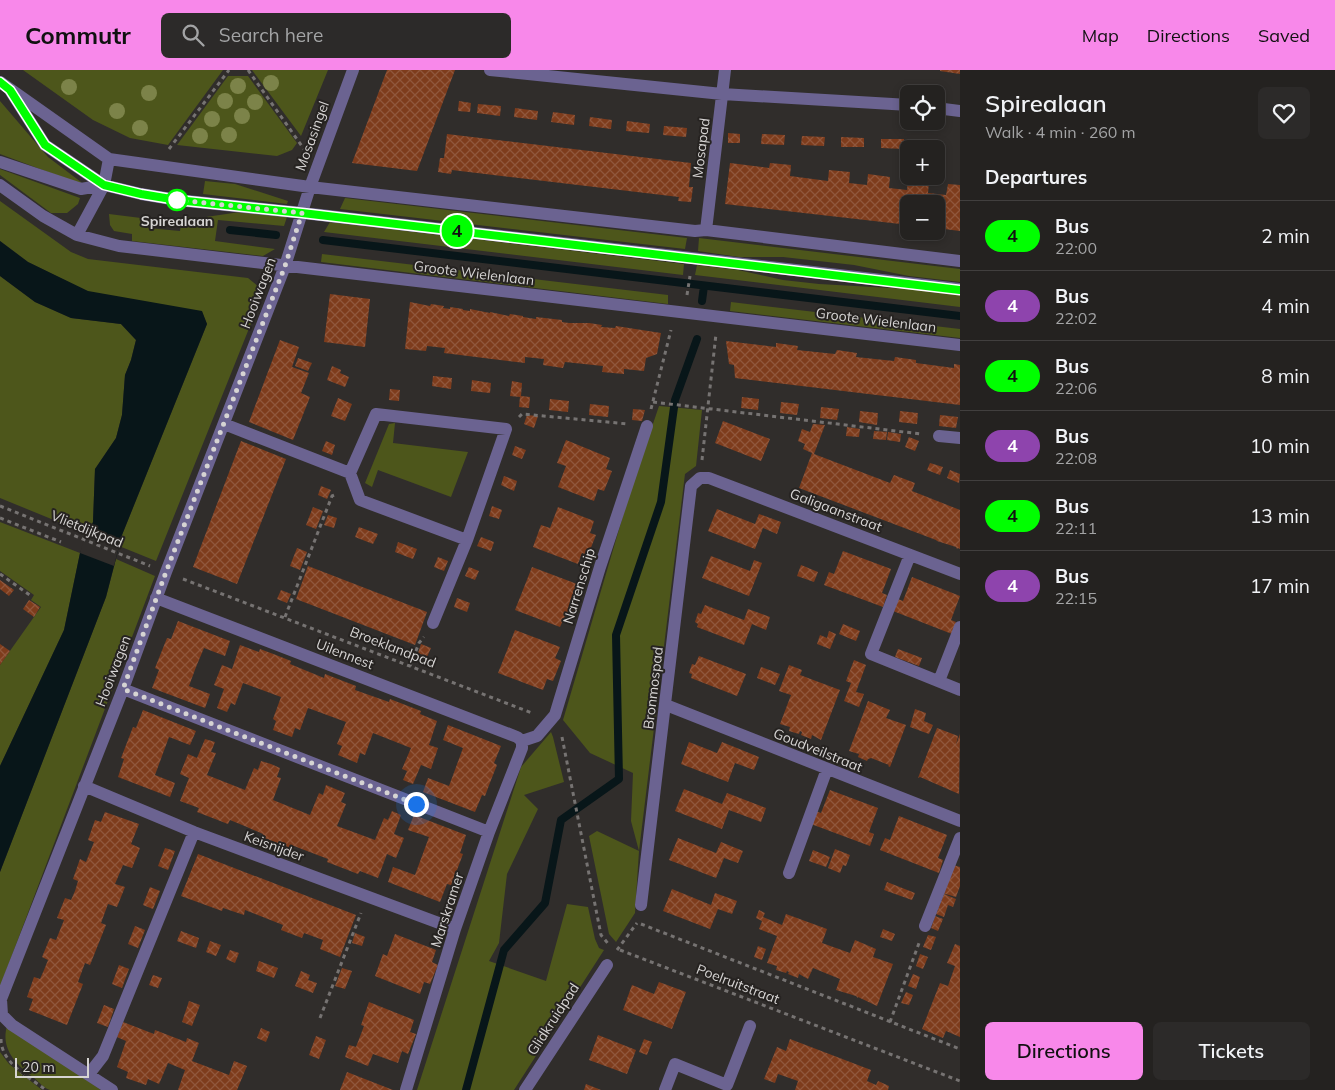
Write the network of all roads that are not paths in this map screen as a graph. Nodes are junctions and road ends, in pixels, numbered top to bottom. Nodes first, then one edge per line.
1 (353, 70) edge
2 (490, 70) edge
3 (726, 70) edge
4 (5, 86) edge
5 (722, 94) junction
6 (900, 104) edge
7 (945, 109) edge
8 (960, 111) edge
9 (109, 159) junction
10 (0, 162) edge
11 (0, 185) edge
12 (104, 185) junction
13 (310, 187) junction
14 (302, 213) junction
15 (706, 230) junction
16 (78, 235) junction
17 (960, 261) edge
18 (285, 266) junction
19 (960, 290) edge
20 (960, 345) edge
21 (224, 424) junction
22 (647, 426) road end
23 (939, 436) road end
24 (960, 438) edge
25 (350, 473) junction
26 (700, 478) joint
27 (466, 540) junction
28 (910, 555) junction
29 (960, 574) edge
30 (156, 598) junction
31 (432, 623) road end
32 (960, 627) edge
33 (939, 681) junction
34 (123, 689) junction
35 (960, 690) edge
36 (666, 705) junction
37 (522, 741) junction
38 (827, 769) junction
39 (84, 786) junction
40 (960, 821) edge
41 (194, 832) junction
42 (489, 832) junction
43 (960, 838) edge
44 (789, 873) dead end
45 (642, 905) road end
46 (925, 926) road end
47 (456, 929) junction
48 (607, 965) road end
49 (750, 1026) dead end
50 (89, 1074) junction
51 (112, 1090) edge
52 (406, 1090) edge
53 (525, 1090) edge
54 (665, 1090) edge

1 - 13 street, Mosasingel
2 - 5 street
3 - 5 street, Mosapad
4 - 9 street
4 - 12 street
5 - 6 street
5 - 15 street, Mosapad
7 - 8 street
9 - 12 street
9 - 13 street
10 - 12 street
11 - 16 street, Groote Wielenlaan
12 - 14 street
12 - 16 street
13 - 14 street, Mosasingel
13 - 15 street
14 - 18 street, Hooiwagen
14 - 19 street
15 - 17 street
16 - 18 street, Groote Wielenlaan
18 - 20 street, Groote Wielenlaan
18 - 21 street, Hooiwagen
21 - 25 street
21 - 30 street, Hooiwagen
22 - 37 street, Narrenschip
23 - 24 street
25 - 27 street
25 - 27 street
26 - 28 street, Galigaanstraat
26 - 36 street, Bronmospad
27 - 31 street
28 - 29 street, Galigaanstraat
28 - 33 street
30 - 34 street, Hooiwagen
30 - 37 street, Uilennest
32 - 33 street
33 - 35 street
34 - 39 street, Hooiwagen
34 - 42 street
36 - 38 street, Goudveilstraat
36 - 45 street, Bronmospad
37 - 42 street, Marskramer
38 - 40 street, Goudveilstraat
38 - 44 street
39 - 41 street, Keisnijder
39 - 50 street, Hooiwagen
41 - 47 street, Keisnijder
41 - 50 street
42 - 47 street, Marskramer
43 - 46 street
47 - 52 street, Marskramer
48 - 53 street, Glidkruidpad
49 - 54 street
50 - 51 street, Hooiwagen

